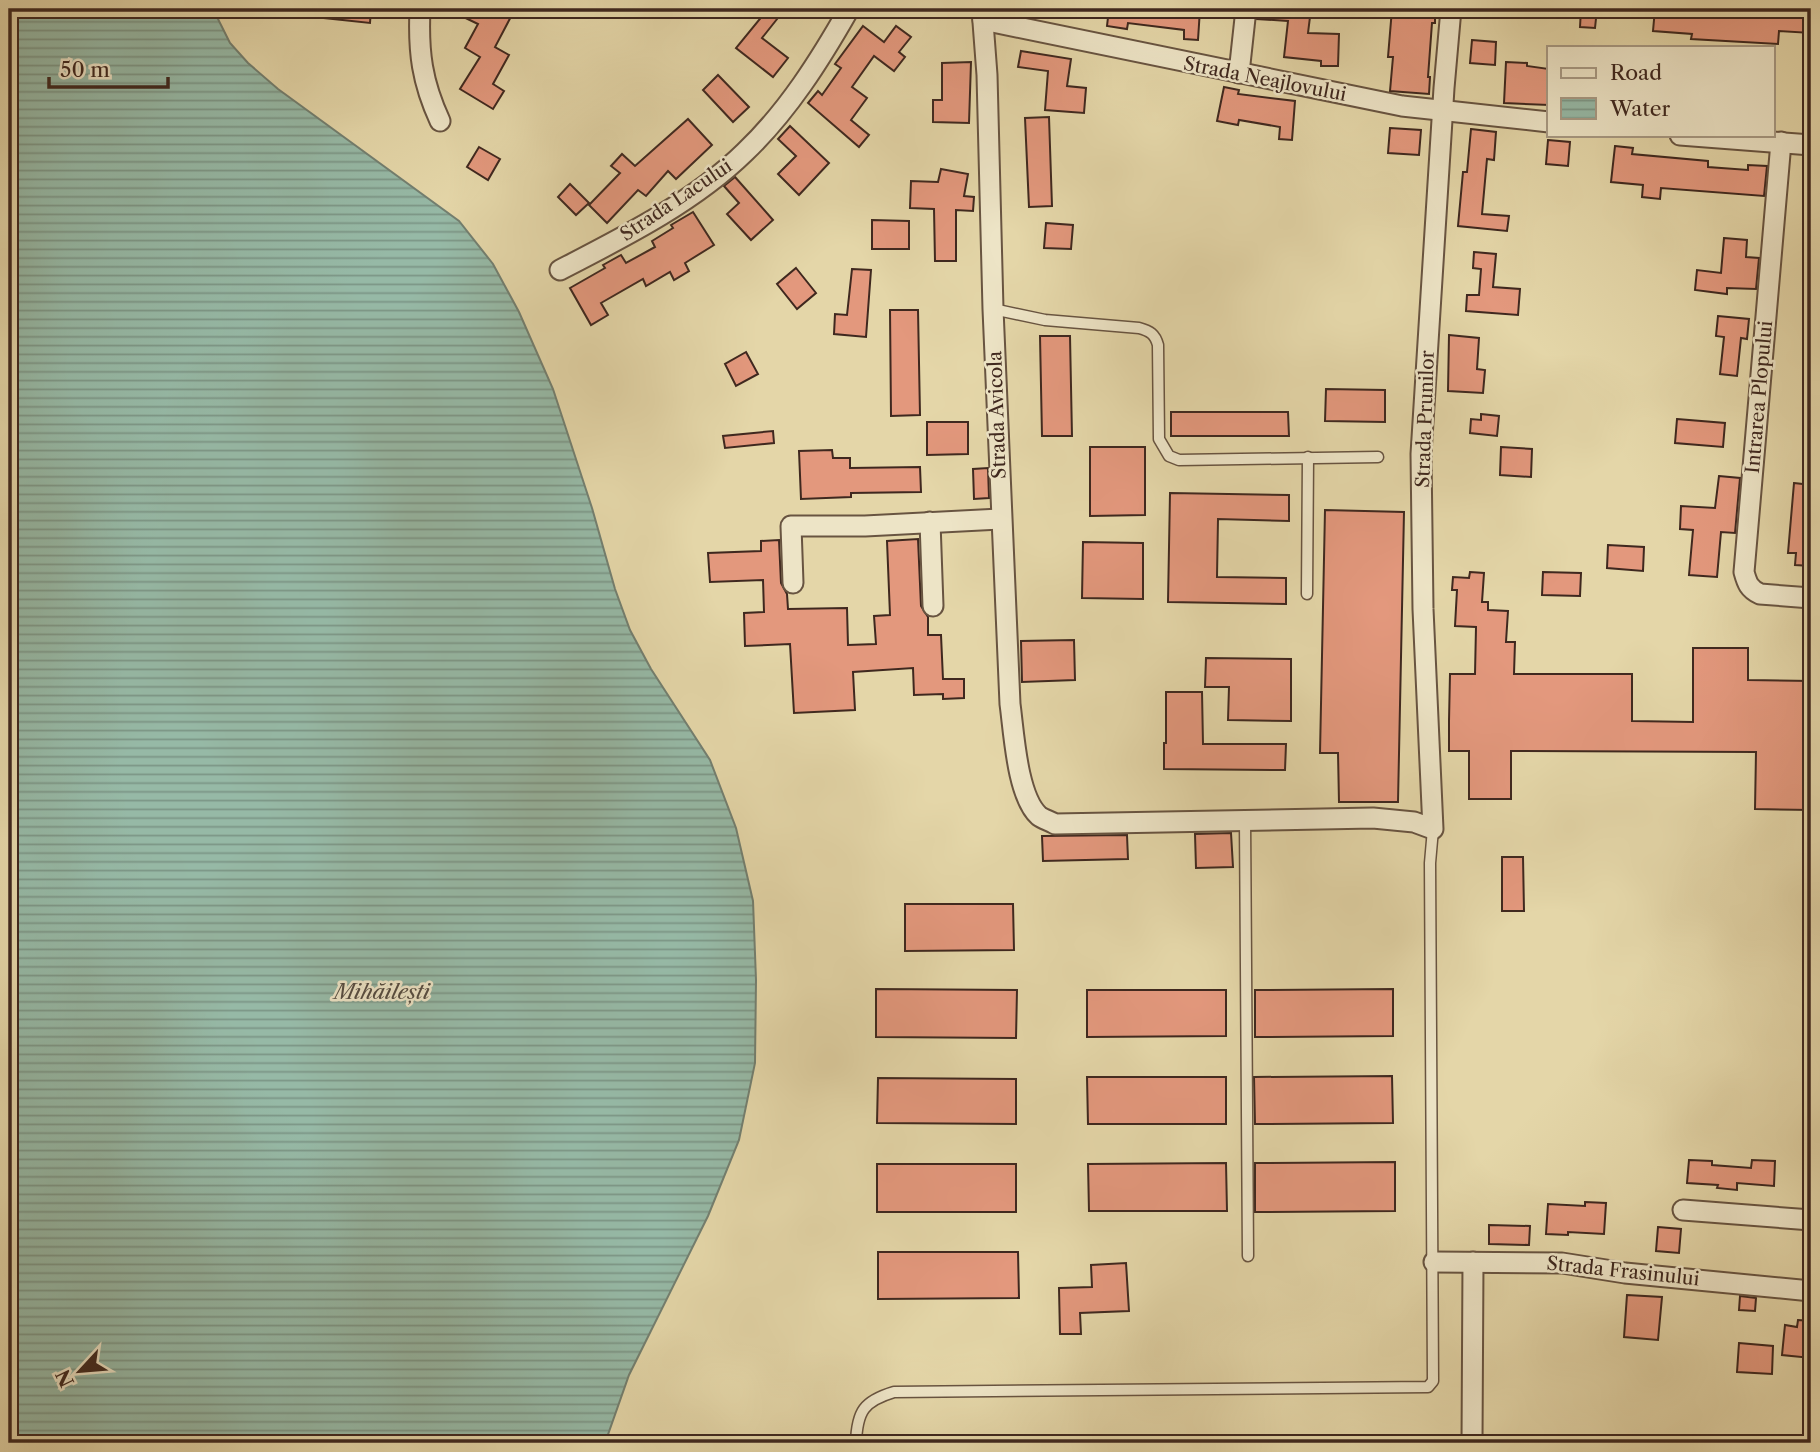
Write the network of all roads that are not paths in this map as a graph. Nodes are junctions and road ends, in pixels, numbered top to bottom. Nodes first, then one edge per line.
1 (420, 9) edge
2 (849, 9) edge
3 (1246, 9) edge
4 (1451, 9) edge
5 (983, 15) edge
6 (1239, 73) junction
7 (1442, 111) junction
8 (440, 121) dead end
9 (1547, 122) edge
10 (1694, 136) edge
11 (1781, 142) junction
12 (1811, 145) edge
13 (560, 270) dead end
14 (993, 309) junction
15 (1308, 457) junction
16 (1378, 457) dead end
17 (1000, 519) junction
18 (930, 522) junction
19 (793, 583) dead end
20 (1307, 594) dead end
21 (1811, 598) edge
22 (933, 606) dead end
23 (1245, 820) junction
24 (1433, 829) junction
25 (1683, 1210) dead end
26 (1811, 1220) edge
27 (1248, 1256) dead end
28 (1434, 1262) junction
29 (1473, 1262) junction
30 (1811, 1291) edge
31 (856, 1443) edge
32 (1472, 1443) edge

1 - 8 street
2 - 13 street, Strada Lacului
3 - 6 street
4 - 7 street, Strada Prunilor
5 - 6 street, Strada Neajlovului
5 - 14 street, Strada Avicola
6 - 7 street, Strada Neajlovului
7 - 9 street, Strada Neajlovului
7 - 24 street, Strada Prunilor
10 - 11 street
11 - 12 street
11 - 21 street, Intrarea Plopului
14 - 15 lane
14 - 17 street, Strada Avicola
15 - 16 lane
15 - 20 lane
17 - 18 street
17 - 23 street, Strada Avicola
18 - 19 street
18 - 22 street
23 - 24 street
23 - 27 lane
24 - 28 lane
25 - 26 street
28 - 29 street, Strada Frasinului
28 - 31 lane
29 - 30 street, Strada Frasinului
29 - 32 street

